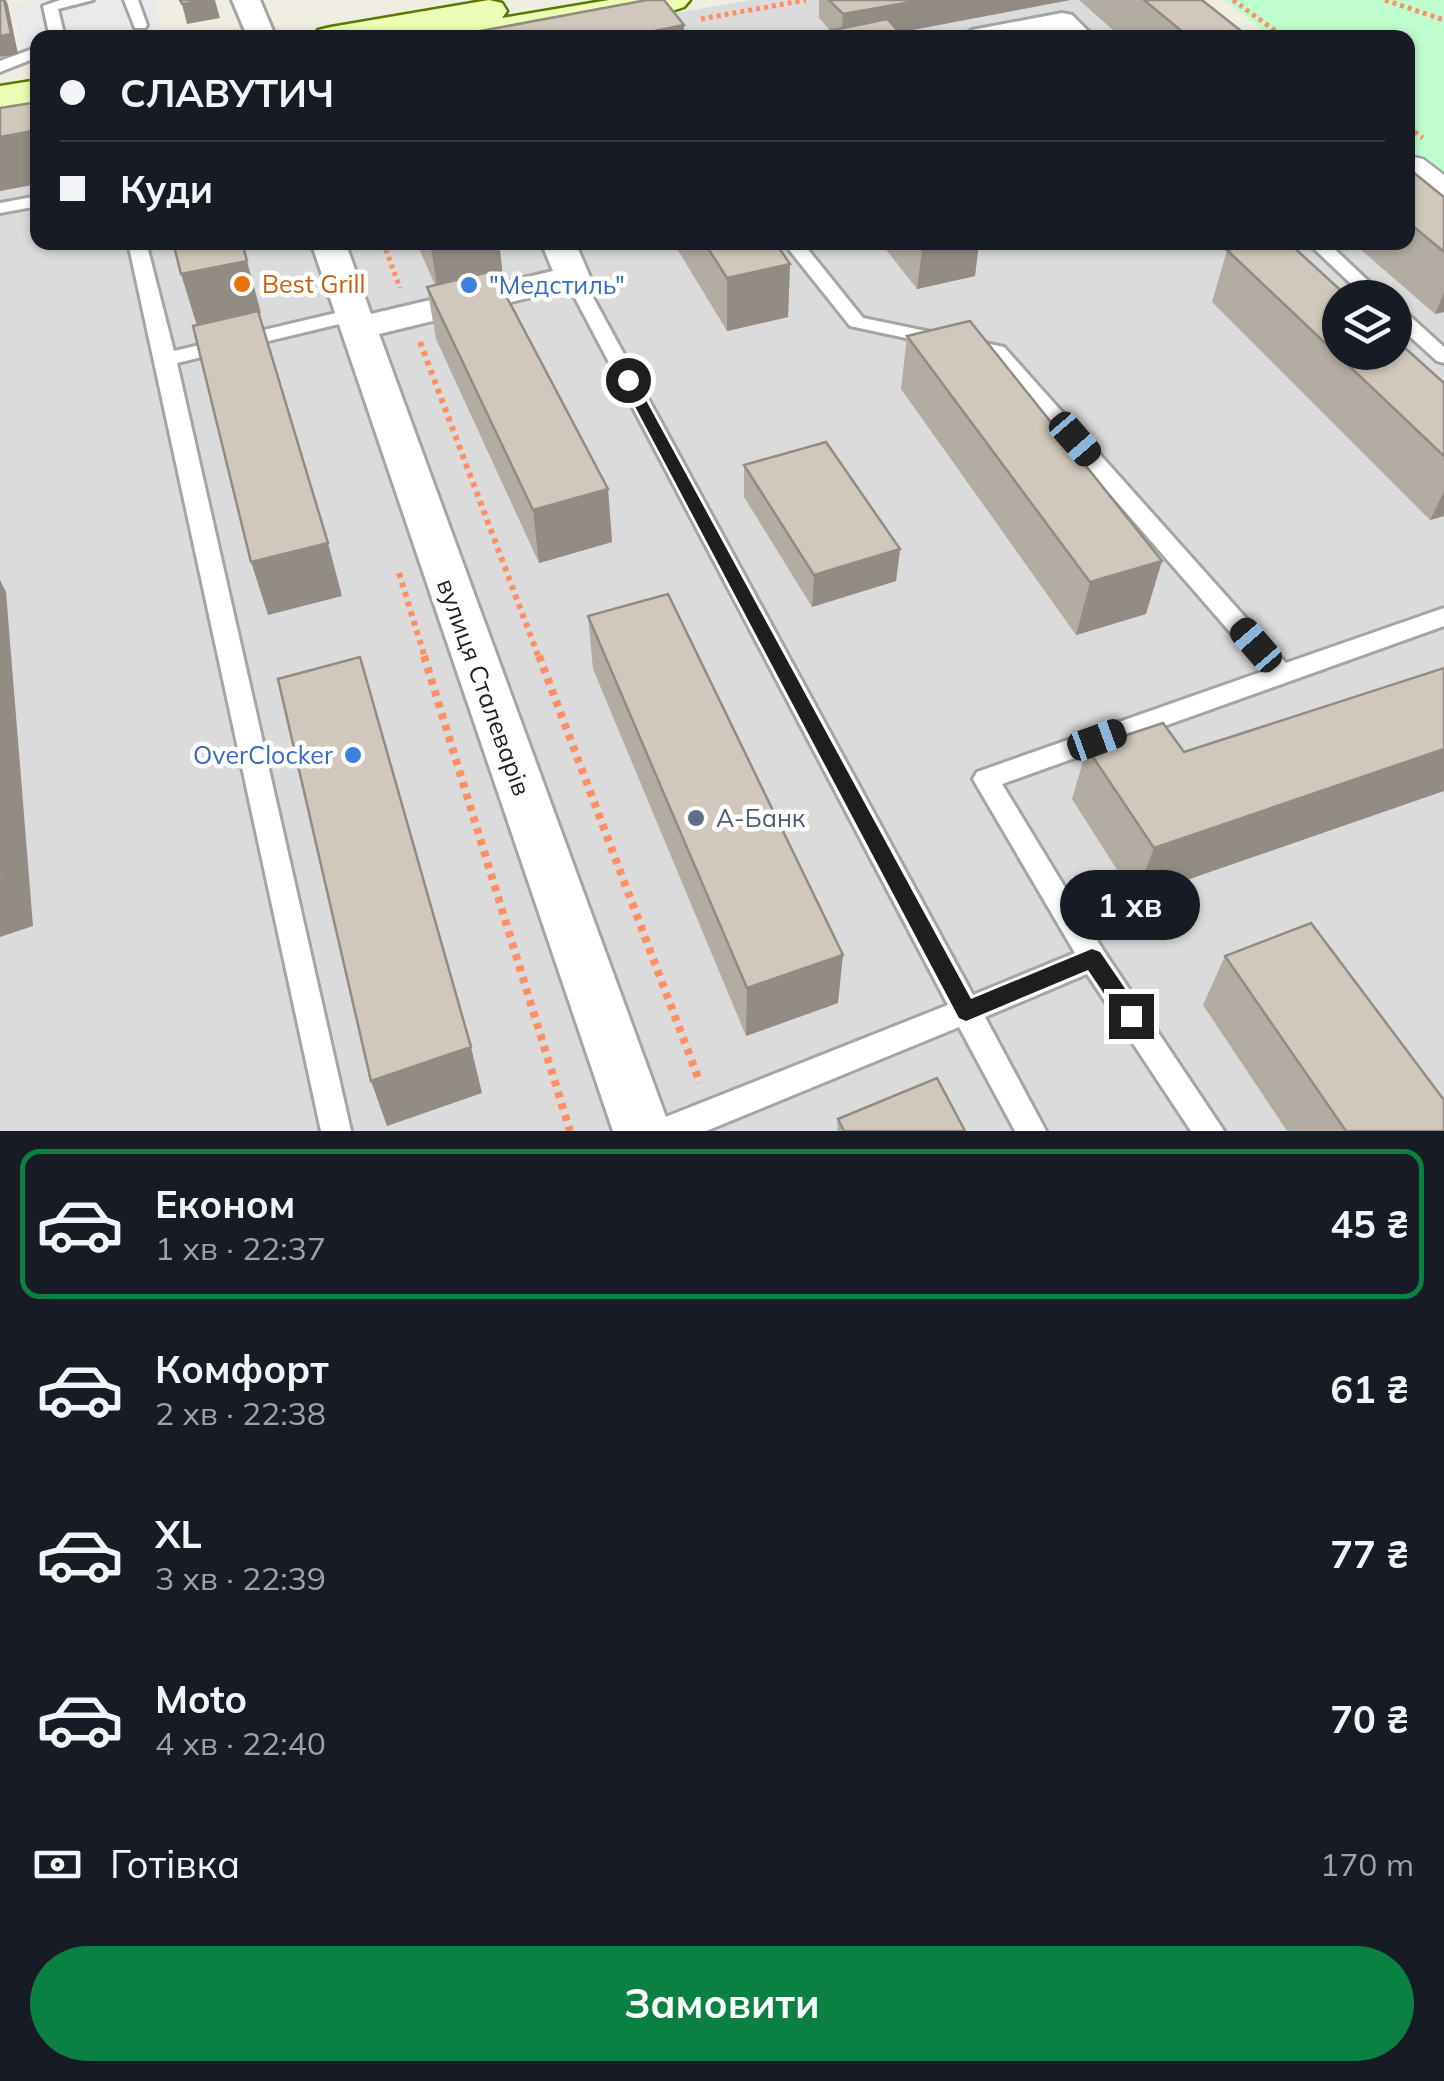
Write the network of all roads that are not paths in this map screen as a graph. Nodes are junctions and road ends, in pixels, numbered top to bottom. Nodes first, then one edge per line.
1 (86, 0) edge
2 (131, 0) edge
3 (246, 0) edge
4 (552, 0) edge
5 (672, 0) edge
6 (140, 25) dead end
7 (56, 30) edge
8 (259, 30) edge
9 (378, 30) edge
10 (497, 30) edge
11 (1014, 30) edge
12 (1073, 30) edge
13 (30, 54) edge
14 (0, 67) edge
15 (30, 92) edge
16 (0, 98) edge
17 (30, 112) edge
18 (0, 118) edge
19 (1415, 173) edge
20 (1444, 196) edge
21 (30, 202) edge
22 (0, 208) edge
23 (139, 250) edge
24 (331, 250) edge
25 (562, 250) edge
26 (798, 250) edge
27 (1325, 250) edge
28 (574, 278) junction
29 (1357, 280) edge
30 (355, 321) junction
31 (1412, 329) edge
32 (1444, 358) edge
33 (166, 359) junction
34 (1444, 618) edge
35 (1282, 675) junction
36 (1092, 958) junction
37 (966, 1011) junction
38 (336, 1131) edge
39 (642, 1131) edge
40 (669, 1131) edge
41 (1031, 1131) edge
42 (1208, 1131) edge

1 - 7 lane
2 - 6 lane
3 - 8 street
4 - 9 main road
5 - 10 main road
11 - 12 street
13 - 14 lane
15 - 16 main road
17 - 18 main road
19 - 20 street
21 - 22 lane
23 - 33 lane
24 - 30 street, вулиця Сталеварів
25 - 28 street
26 - 35 lane
27 - 29 lane
28 - 30 street
28 - 37 lane
30 - 33 lane
30 - 39 street, вулиця Сталеварів
31 - 32 lane
33 - 38 lane
34 - 35 lane
35 - 36 lane
36 - 37 lane
36 - 42 lane
37 - 40 lane
37 - 41 lane

